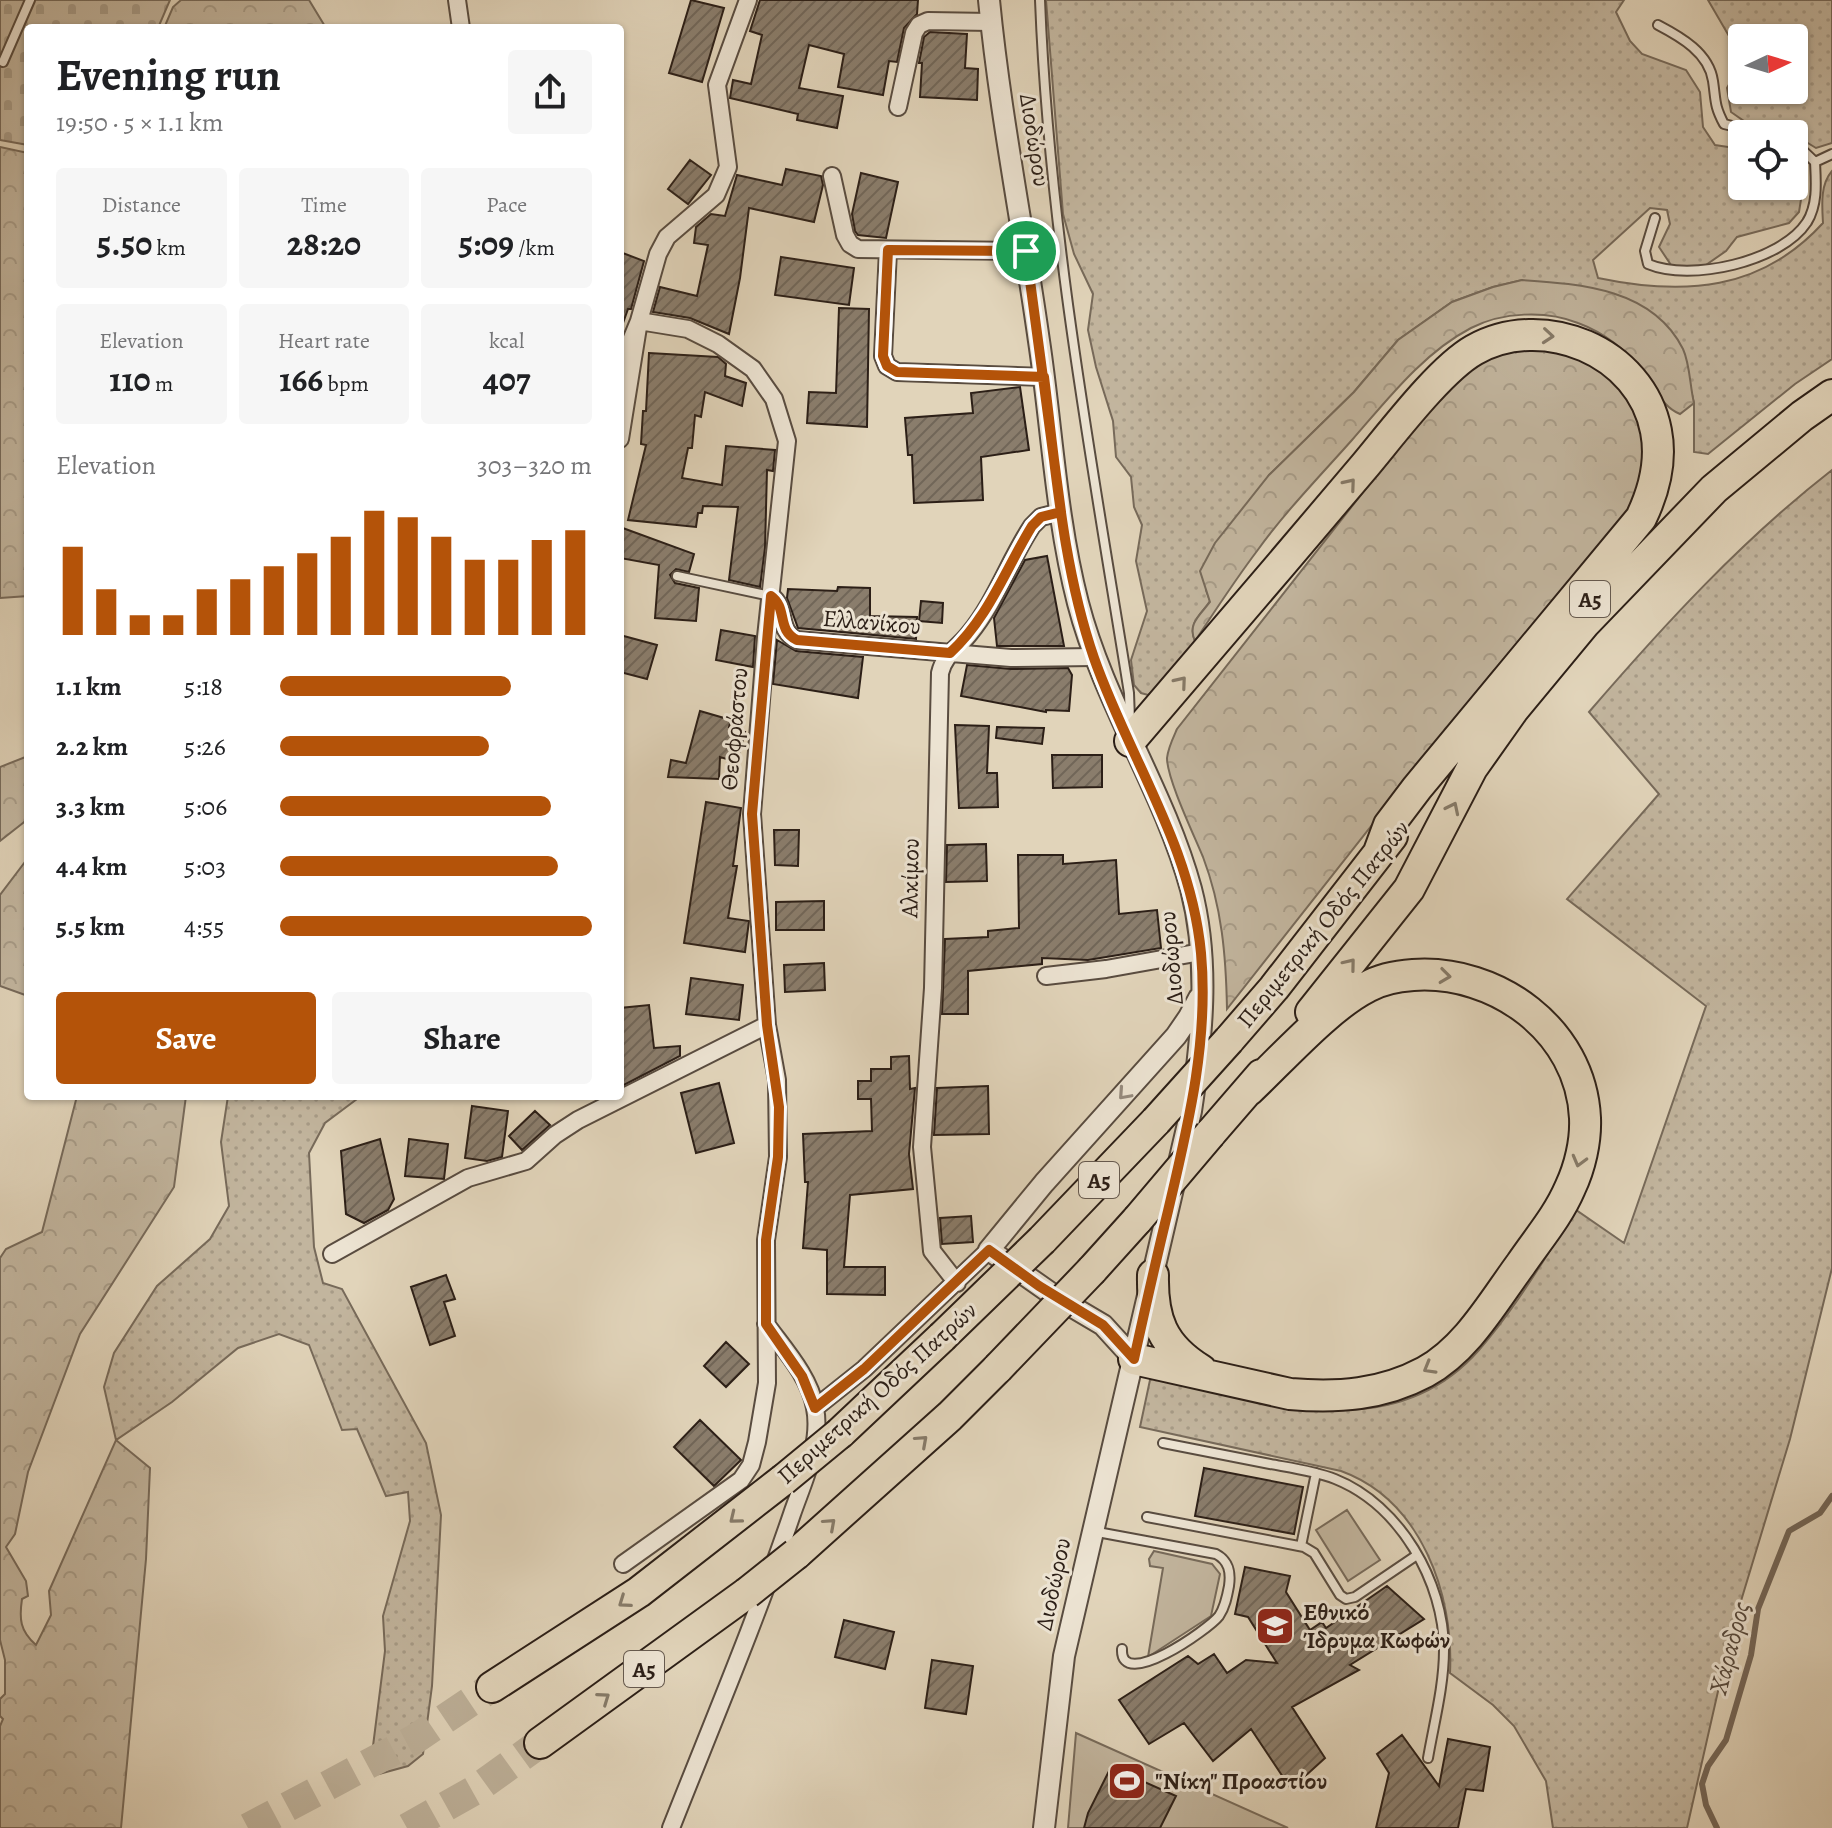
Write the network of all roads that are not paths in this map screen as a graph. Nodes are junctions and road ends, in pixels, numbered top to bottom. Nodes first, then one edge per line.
1 (30, 0) edge
2 (457, 0) edge
3 (748, 0) edge
4 (989, 0) edge
5 (1040, 0) edge
6 (991, 22) junction
7 (460, 24) edge
8 (1658, 25) dead end
9 (3, 62) dead end
10 (898, 107) dead end
11 (1728, 125) edge
12 (1832, 154) edge
13 (1808, 155) edge
14 (1815, 162) junction
15 (832, 176) dead end
16 (1655, 218) dead end
17 (888, 250) junction
18 (1026, 251) junction
19 (639, 321) junction
20 (624, 357) edge
21 (1044, 377) junction
22 (1832, 377) edge
23 (1832, 395) edge
24 (624, 414) edge
25 (1061, 512) junction
26 (677, 576) dead end
27 (771, 596) junction
28 (950, 653) junction
29 (1094, 657) junction
30 (1130, 741) junction
31 (1379, 852) junction
32 (1201, 952) junction
33 (1046, 976) dead end
34 (1203, 991) junction
35 (767, 1025) junction
36 (1249, 1090) junction
37 (624, 1097) edge
38 (618, 1100) edge
39 (989, 1250) junction
40 (332, 1254) dead end
41 (1153, 1275) junction
42 (957, 1283) junction
43 (766, 1324) junction
44 (1134, 1359) junction
45 (1221, 1379) junction
46 (815, 1408) junction
47 (1163, 1443) dead end
48 (1316, 1473) junction
49 (1147, 1517) dead end
50 (1091, 1531) junction
51 (1301, 1546) junction
52 (1417, 1555) junction
53 (623, 1564) dead end
54 (1122, 1649) dead end
55 (492, 1687) tunnel mouth
56 (540, 1743) tunnel mouth
57 (1428, 1758) dead end
58 (671, 1828) edge
59 (1044, 1828) edge

1 - 9 lane
2 - 7 street
3 - 19 street
4 - 6 street, Διοδώρου
5 - 30 lane
6 - 10 street
6 - 18 street, Διοδώρου
8 - 11 lane
12 - 14 lane
13 - 14 lane
14 - 16 lane
15 - 17 street
17 - 18 street
17 - 21 street
18 - 21 street, Διοδώρου
19 - 20 street
19 - 24 street
19 - 27 street, Θεοφράστου
21 - 25 street, Διοδώρου
22 - 31 highway, Περιμετρική Οδός Πατρών / Α5
36 -> 23 highway, Περιμετρική Οδός Πατρών / Α5
25 - 28 street, Αλκίμου
25 - 29 street, Διοδώρου
26 - 27 lane
27 - 28 street, Ελλανίκου
27 - 35 street, Θεοφράστου
28 - 29 street, Ελλανίκου
28 - 42 street, Αλκίμου
29 - 30 street, Διοδώρου
30 -> 31 highway
30 - 32 street, Διοδώρου
31 -> 55 highway, Περιμετρική Οδός Πατρών / Α5, bridge
32 - 33 street
32 - 34 street, Διοδώρου
34 -> 39 street
34 - 41 street, Διοδώρου
35 - 37 street
35 - 43 street, Θεοφράστου
36 -> 45 highway
56 -> 36 highway, Περιμετρική Οδός Πατρών / Α5, bridge
38 - 40 street
39 - 42 street
39 - 44 street
41 - 44 street, Διοδώρου
41 - 45 highway
42 - 46 street
43 - 46 street
43 - 53 street, Θεοφράστου
44 - 45 highway
44 - 50 street, Διοδώρου
46 - 58 street
47 - 48 lane
48 - 51 lane
48 - 52 lane
49 - 51 lane
50 - 54 lane
50 - 59 street, Διοδώρου
51 - 52 lane
52 - 57 lane

